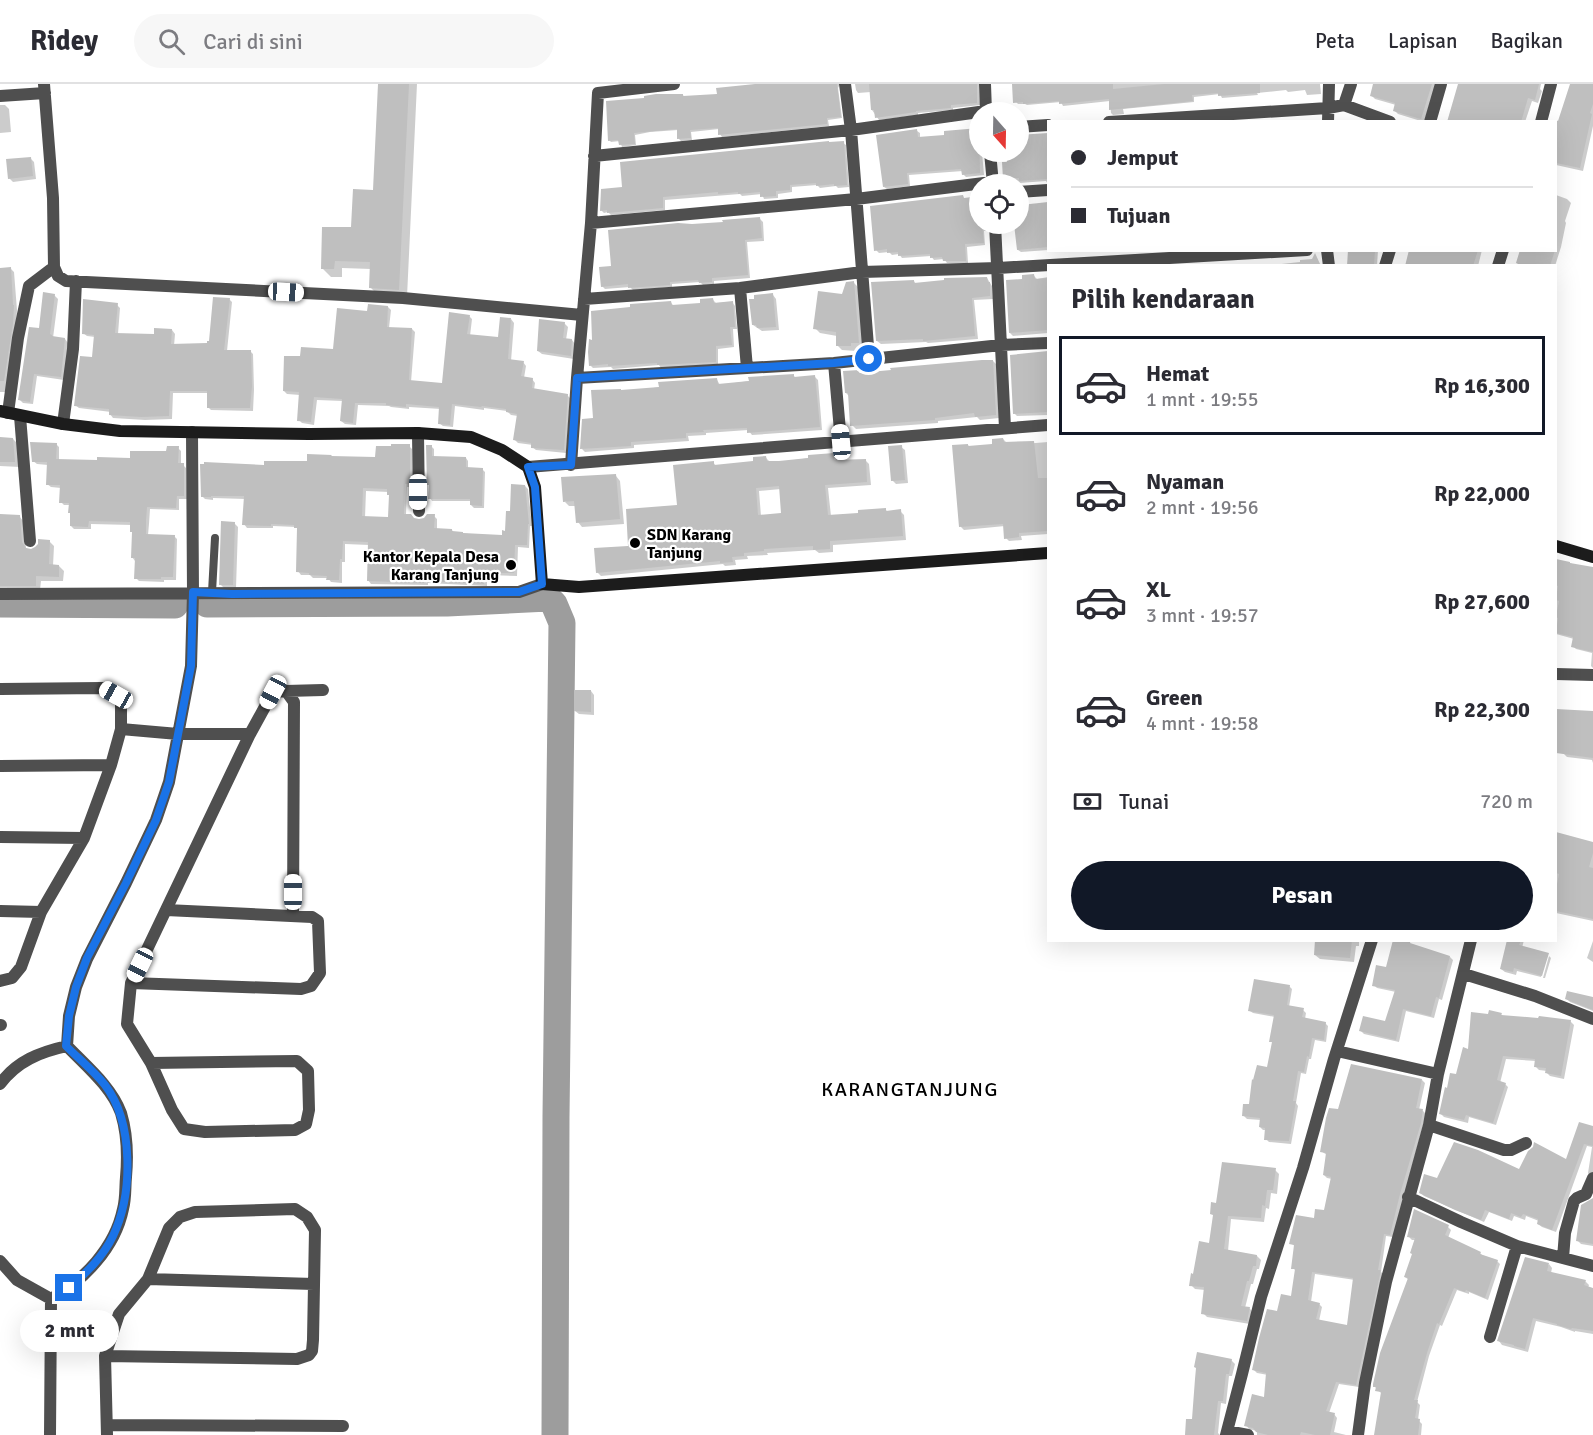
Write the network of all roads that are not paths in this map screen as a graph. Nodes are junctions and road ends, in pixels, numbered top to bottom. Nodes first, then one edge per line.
1 (674, 84) edge
2 (845, 84) edge
3 (985, 84) edge
4 (1329, 84) edge
5 (1351, 84) edge
6 (1441, 84) edge
7 (1551, 84) edge
8 (45, 88) edge
9 (599, 89) edge
10 (0, 96) edge
11 (986, 102) edge
12 (1344, 105) junction
13 (1328, 108) junction
14 (969, 114) edge
15 (1140, 120) edge
16 (1328, 120) edge
17 (1385, 120) edge
18 (1431, 120) edge
19 (1542, 120) edge
20 (1047, 125) edge
21 (1029, 126) edge
22 (851, 130) junction
23 (594, 156) junction
24 (969, 186) edge
25 (1047, 190) edge
26 (1029, 191) edge
27 (856, 199) junction
28 (591, 224) junction
29 (996, 234) edge
30 (1273, 252) edge
31 (1067, 264) edge
32 (1047, 265) edge
33 (54, 267) junction
34 (998, 268) junction
35 (862, 272) junction
36 (76, 281) junction
37 (740, 288) junction
38 (584, 299) junction
39 (582, 315) junction
40 (1047, 343) edge
41 (1001, 345) junction
42 (869, 359) junction
43 (834, 363) junction
44 (747, 368) junction
45 (577, 378) junction
46 (9, 413) edge
47 (63, 424) junction
48 (1047, 425) edge
49 (1005, 428) junction
50 (192, 432) junction
51 (418, 433) junction
52 (841, 442) junction
53 (571, 465) junction
54 (528, 467) junction
55 (419, 511) dead end
56 (215, 538) dead end
57 (30, 541) dead end
58 (1557, 546) edge
59 (1047, 553) edge
60 (1593, 556) edge
61 (542, 584) junction
62 (193, 592) junction
63 (212, 592) junction
64 (0, 594) edge
65 (1557, 674) edge
66 (1593, 675) edge
67 (0, 689) edge
68 (323, 690) dead end
69 (286, 691) junction
70 (121, 729) junction
71 (178, 734) junction
72 (250, 734) junction
73 (111, 765) junction
74 (0, 766) edge
75 (0, 837) edge
76 (84, 838) junction
77 (166, 910) junction
78 (0, 911) edge
79 (41, 912) junction
80 (293, 916) junction
81 (1371, 942) edge
82 (1471, 942) edge
83 (1464, 974) junction
84 (0, 981) edge
85 (131, 984) junction
86 (1593, 1019) edge
87 (66, 1046) junction
88 (1337, 1051) junction
89 (151, 1063) junction
90 (1438, 1074) junction
91 (0, 1084) edge
92 (1429, 1125) junction
93 (1526, 1143) dead end
94 (1593, 1178) edge
95 (1408, 1197) junction
96 (1517, 1246) junction
97 (1563, 1258) junction
98 (0, 1261) edge
99 (1593, 1266) edge
100 (148, 1279) junction
101 (314, 1284) junction
102 (51, 1299) junction
103 (1490, 1337) dead end
104 (105, 1356) junction
105 (343, 1426) dead end
106 (107, 1430) edge
107 (306, 1430) edge
108 (1226, 1433) edge
109 (50, 1435) edge
110 (1248, 1435) edge
111 (1358, 1435) edge

1 - 9 street
2 - 22 street
3 - 11 street
4 - 13 street
5 - 12 street
6 - 18 street
7 - 19 street
8 - 10 street
8 - 33 street
9 - 23 street
12 - 13 street
12 - 17 street
13 - 15 street
13 - 16 street
14 - 22 street
20 - 21 street
22 - 23 street
22 - 27 street
23 - 28 street
24 - 27 street
25 - 26 street
27 - 28 street
27 - 35 street
28 - 38 street
29 - 34 street
30 - 31 street
32 - 34 street
33 - 36 street
33 - 46 street
34 - 35 street
34 - 41 street
35 - 37 street
35 - 42 street
36 - 39 street
36 - 47 street
37 - 38 street
37 - 44 street
38 - 39 street
39 - 45 street
40 - 41 street
41 - 42 street
41 - 49 street
42 - 43 street
43 - 44 street
43 - 52 street
44 - 45 street
45 - 53 street
46 - 47 street
46 - 57 street
47 - 50 street
48 - 49 street
49 - 52 street
50 - 51 street
50 - 62 street
51 - 54 street
51 - 55 street
52 - 53 street
53 - 54 street
54 - 61 street
56 - 63 lane
58 - 60 street
59 - 61 street
61 - 63 street
62 - 63 street
62 - 64 street
62 - 71 street
65 - 66 street
67 - 70 street
68 - 69 street
69 - 72 street
69 - 80 street
70 - 71 street
70 - 73 street
71 - 72 street
71 - 87 street
72 - 77 street
73 - 74 street
73 - 76 street
75 - 76 street
76 - 79 street
77 - 80 street
77 - 85 street
78 - 79 street
79 - 84 street
80 - 85 street
81 - 88 street
82 - 83 street
83 - 86 street
83 - 90 street
85 - 89 street
87 - 91 street
87 - 102 street
88 - 90 street
88 - 108 street
89 - 89 street
90 - 92 street
92 - 93 street
92 - 95 street
94 - 97 street
95 - 96 street
95 - 111 street
96 - 97 street
96 - 103 street
97 - 99 street
98 - 102 street
100 - 101 street
100 - 101 street
100 - 104 street
101 - 104 street
102 - 109 street
104 - 106 street
105 - 107 street
106 - 107 street
108 - 110 street

